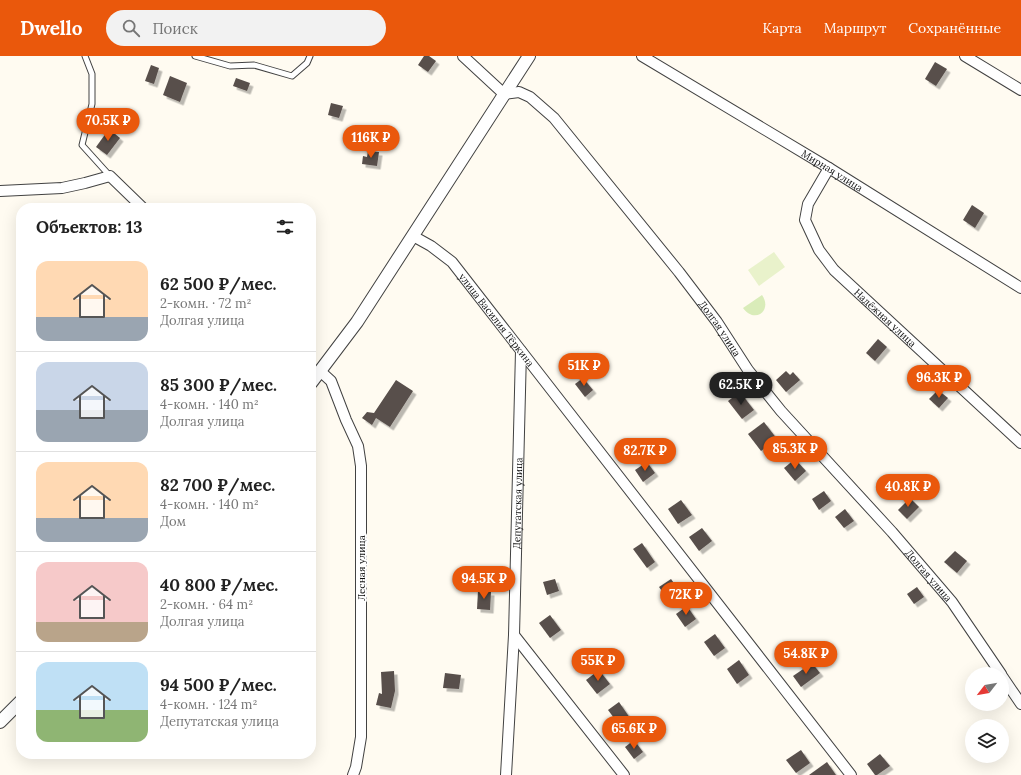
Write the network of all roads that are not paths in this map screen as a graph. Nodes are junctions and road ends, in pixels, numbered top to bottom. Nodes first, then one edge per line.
1 (85, 56) edge
2 (195, 56) edge
3 (310, 56) edge
4 (464, 56) edge
5 (529, 56) edge
6 (642, 56) edge
7 (965, 56) edge
8 (1021, 90) edge
9 (504, 94) junction
10 (828, 168) junction
11 (110, 176) junction
12 (0, 191) edge
13 (138, 203) edge
14 (413, 236) junction
15 (1021, 288) edge
16 (521, 351) junction
17 (316, 375) edge
18 (316, 378) edge
19 (1021, 443) edge
20 (514, 635) junction
21 (996, 667) edge
22 (1009, 687) edge
23 (1021, 704) edge
24 (16, 706) edge
25 (0, 722) edge
26 (353, 775) edge
27 (506, 775) edge
28 (624, 775) edge
29 (851, 775) edge

1 - 11 lane
2 - 3 lane
4 - 9 street
5 - 9 street
6 - 10 street, Мирная улица
7 - 8 street
9 - 14 street
9 - 21 street, Долгая улица
10 - 15 street, Мирная улица
10 - 19 street, Надёжная улица
11 - 12 street
11 - 13 street
14 - 16 street, улица Василия Тёркина
14 - 17 street
16 - 20 street, Депутатская улица
16 - 29 street, улица Василия Тёркина
18 - 26 street, Лесная улица
20 - 27 street, Депутатская улица
20 - 28 street
22 - 23 street, Долгая улица
24 - 25 street

